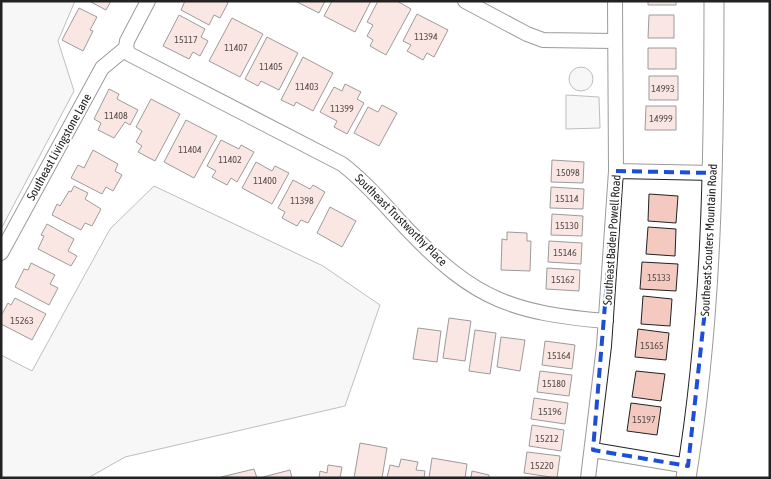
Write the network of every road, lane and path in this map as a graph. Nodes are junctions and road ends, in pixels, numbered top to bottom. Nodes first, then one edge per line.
1 (148, 1) edge
2 (465, 1) edge
3 (615, 1) edge
4 (714, 1) edge
5 (614, 41) junction
6 (126, 48) junction
7 (616, 171) junction
8 (713, 173) junction
9 (1, 253) edge
10 (606, 321) junction
11 (593, 450) junction
12 (687, 472) edge
13 (588, 478) edge

1 - 6 street
2 - 5 street
3 - 5 street, Southeast Baden Powell Road
4 - 8 street, Southeast Scouters Mountain Road
5 - 7 street, Southeast Baden Powell Road
6 - 9 street, Southeast Livingstone Lane
6 - 10 street, Southeast Trustworthy Place
7 - 8 street
7 - 10 street, Southeast Baden Powell Road
8 - 12 street, Southeast Scouters Mountain Road
10 - 11 street, Southeast Baden Powell Road
11 - 12 street
11 - 13 street, Southeast Baden Powell Road

